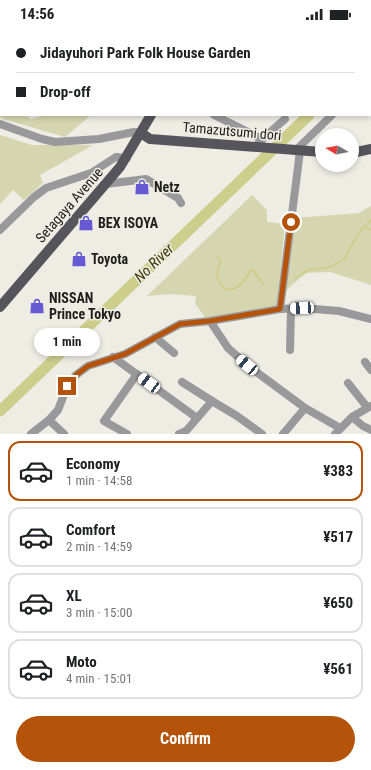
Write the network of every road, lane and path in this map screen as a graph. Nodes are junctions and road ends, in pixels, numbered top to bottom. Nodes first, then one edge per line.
1 (150, 116) edge
2 (216, 116) edge
3 (331, 116) edge
4 (285, 119) dead end
5 (0, 124) edge
6 (141, 134) junction
7 (262, 139) junction
8 (254, 147) junction
9 (371, 149) edge
10 (295, 151) junction
11 (315, 152) edge
12 (359, 152) edge
13 (127, 158) junction
14 (106, 184) junction
15 (181, 203) dead end
16 (0, 230) edge
17 (0, 307) edge
18 (280, 309) junction
19 (291, 309) junction
20 (371, 319) edge
21 (209, 325) junction
22 (154, 337) junction
23 (290, 350) dead end
24 (174, 353) dead end
25 (113, 357) junction
26 (365, 362) dead end
27 (371, 370) edge
28 (137, 374) junction
29 (182, 382) dead end
30 (348, 383) dead end
31 (212, 402) junction
32 (369, 407) edge
33 (305, 408) junction
34 (352, 417) junction
35 (197, 418) junction
36 (49, 420) junction
37 (371, 430) edge
38 (338, 431) edge
39 (185, 433) edge
40 (31, 434) edge
41 (64, 434) edge
42 (127, 434) edge
43 (262, 434) edge
44 (283, 434) edge

1 - 6 main road, Setagaya Avenue
2 - 7 street
3 - 10 street
4 - 7 street
5 - 6 street
6 - 8 main road, Tamazutsumi dori
6 - 13 main road, Setagaya Avenue
7 - 8 street
8 - 10 main road, Tamazutsumi dori
9 - 12 main road
10 - 11 main road, Tamazutsumi dori
10 - 18 street
13 - 14 main road, Setagaya Avenue
13 - 16 street
14 - 15 street
14 - 17 main road, Setagaya Avenue
18 - 19 street
18 - 21 street
19 - 20 street
19 - 23 street
21 - 22 street
21 - 33 street
22 - 24 street
22 - 25 street
25 - 28 street
25 - 36 street
26 - 27 street
28 - 35 street
28 - 42 street
29 - 31 street
30 - 32 street
31 - 35 street
31 - 43 street
32 - 34 street
33 - 38 street
33 - 44 street
34 - 37 street
34 - 38 street
35 - 39 street
36 - 40 street
36 - 41 street

